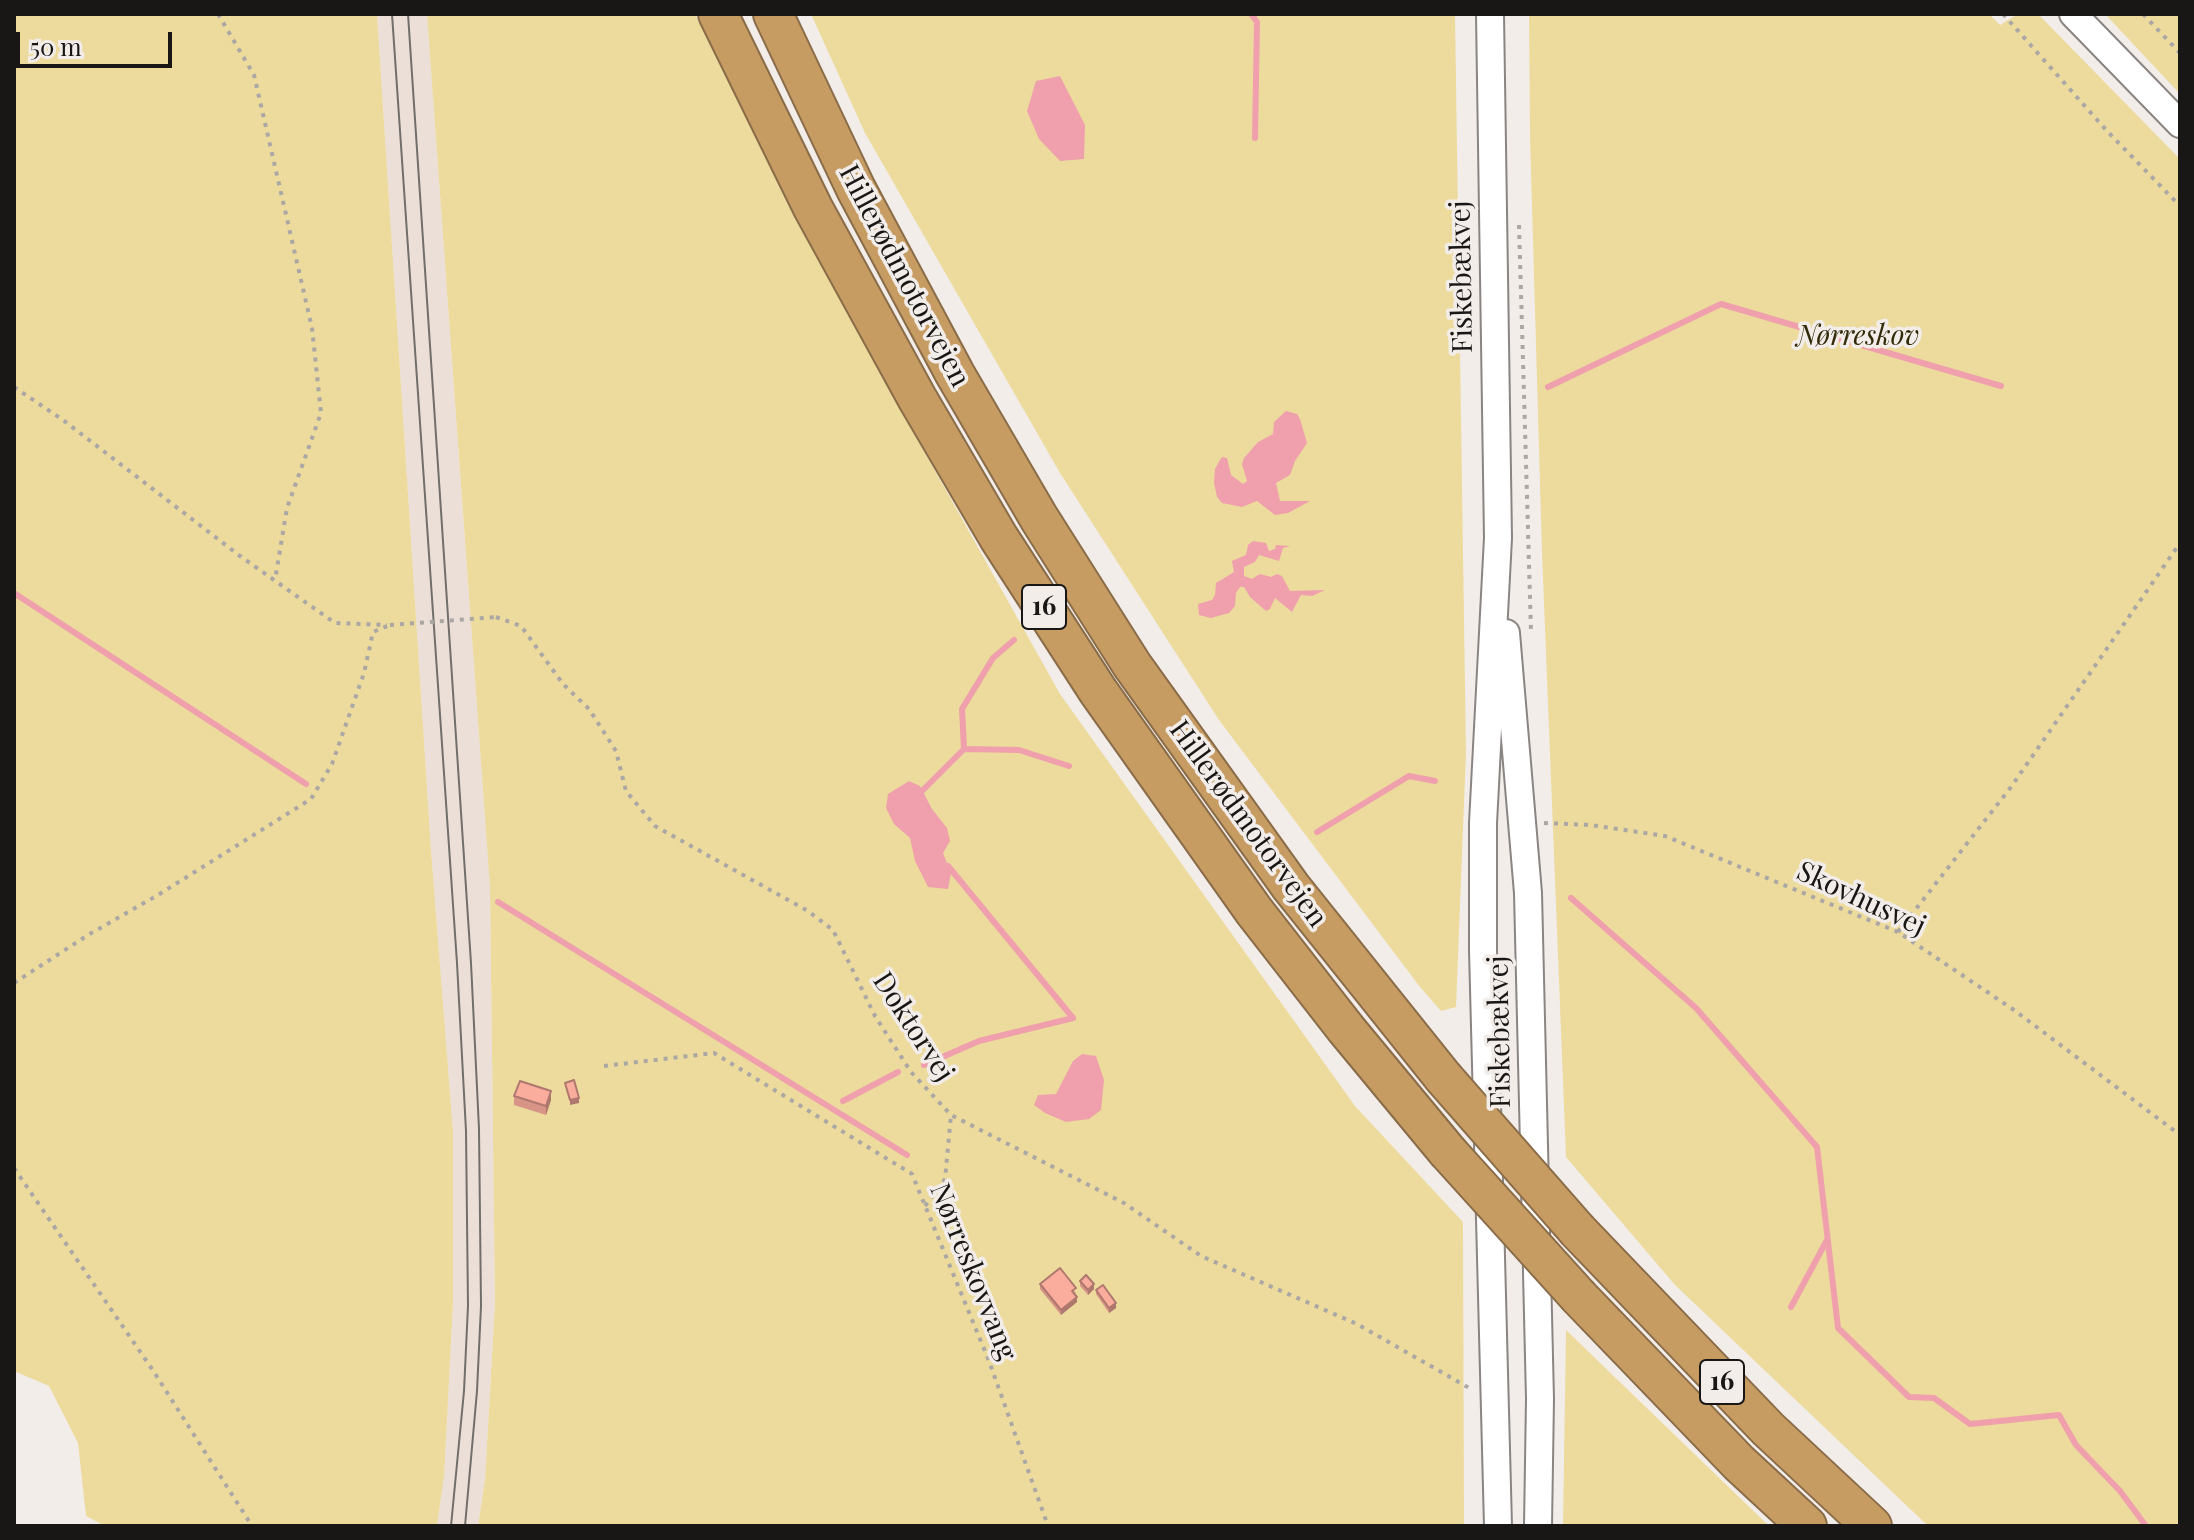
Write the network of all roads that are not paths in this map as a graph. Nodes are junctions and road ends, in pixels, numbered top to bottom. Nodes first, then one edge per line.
1 (718, 14) edge
2 (773, 14) edge
3 (1490, 14) edge
4 (2073, 14) edge
5 (2180, 124) edge
6 (1498, 538) junction
7 (1498, 1526) edge
8 (1538, 1526) edge
9 (1807, 1526) edge
10 (1872, 1526) edge

1 - 9 highway, Hillerødmotorvejen / 16, bridge
2 - 10 highway, Hillerødmotorvejen / 16, bridge
3 - 6 street, Fiskebækvej
4 - 5 street
6 - 7 street, Fiskebækvej
6 - 8 street, Fiskebækvej

